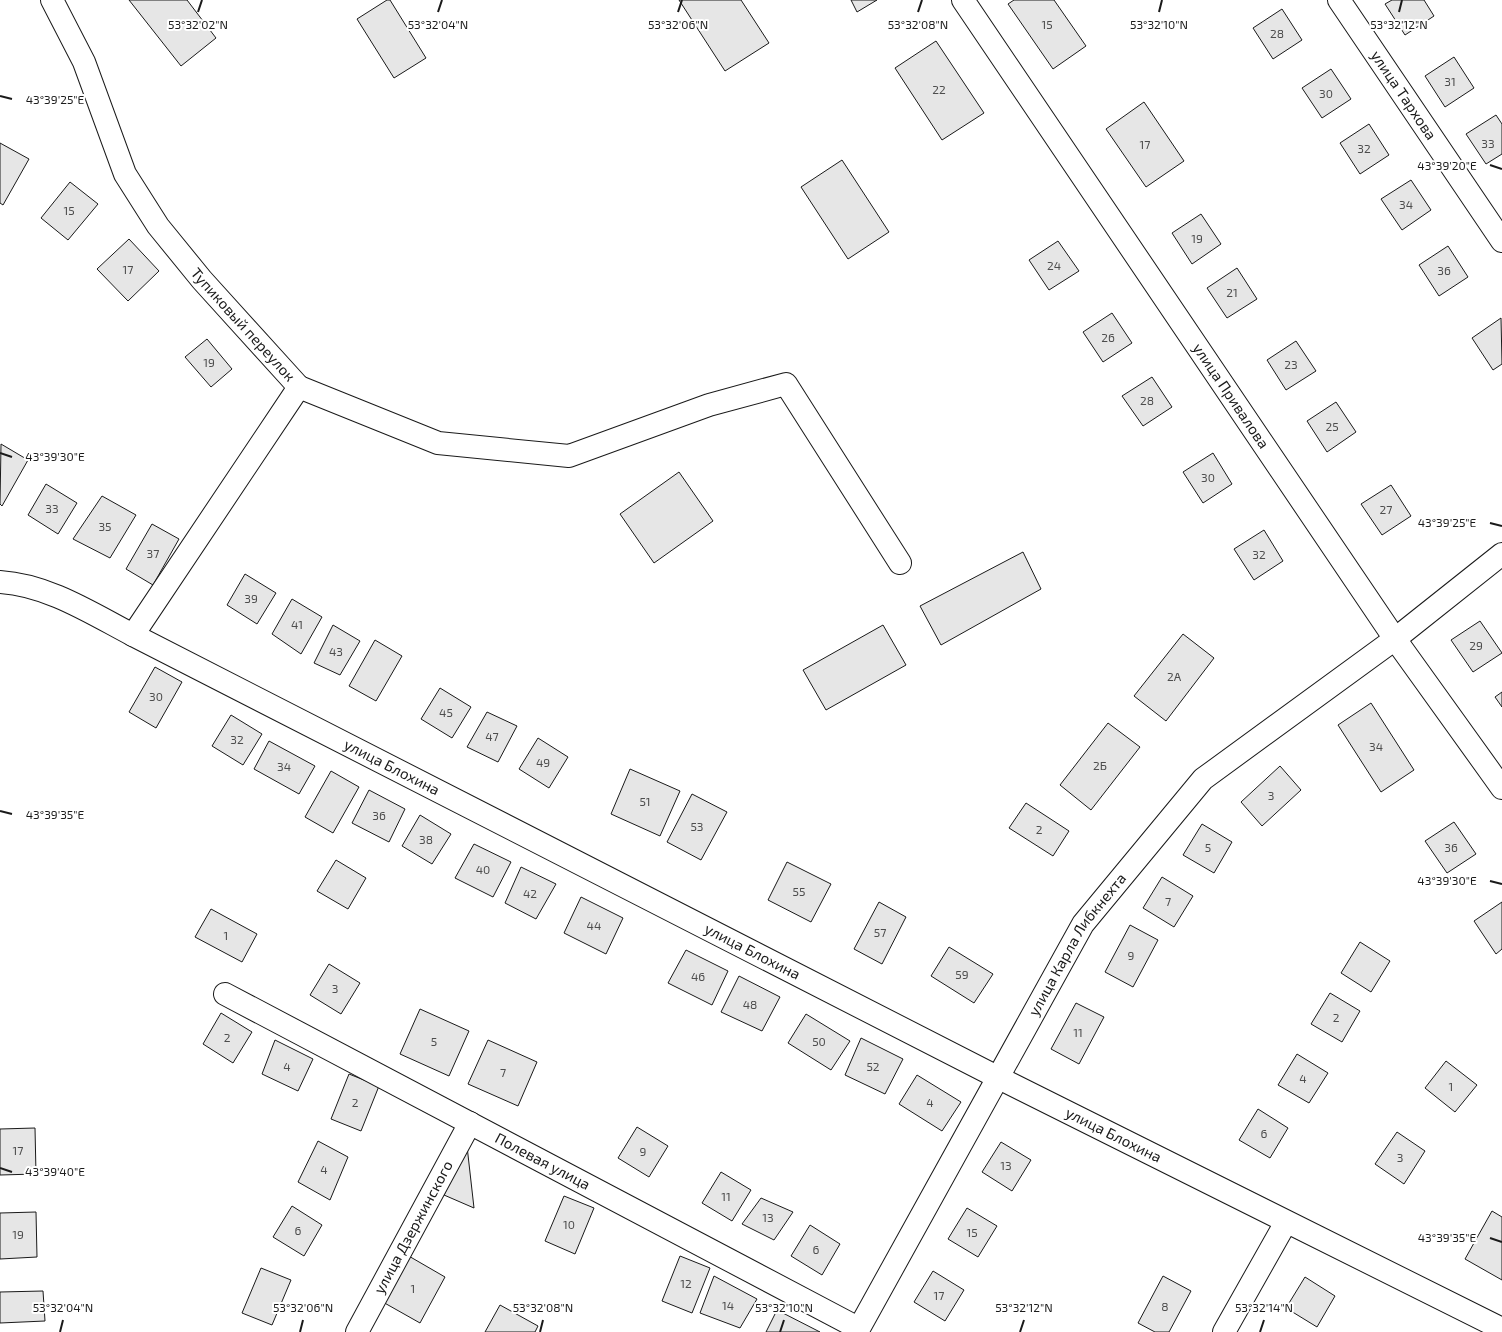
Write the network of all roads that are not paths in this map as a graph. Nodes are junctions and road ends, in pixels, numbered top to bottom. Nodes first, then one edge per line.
1 (52, 0) edge
2 (963, 0) edge
3 (1339, 0) edge
4 (1502, 241) edge
5 (299, 387) junction
6 (1502, 554) edge
7 (900, 563) dead end
8 (0, 582) edge
9 (133, 635) junction
10 (1395, 639) junction
11 (1502, 788) edge
12 (225, 994) dead end
13 (999, 1078) junction
14 (470, 1123) junction
15 (1286, 1222) junction
16 (1502, 1329) edge
17 (858, 1330) edge
18 (361, 1331) edge
19 (1224, 1332) edge

1 - 5 street, Тупиковый переулок
2 - 10 street, улица Привалова
3 - 4 street, улица Тархова
5 - 7 street
5 - 9 street, Тупиковый переулок
6 - 10 street, улица Карла Либкнехта
8 - 9 street, улица Блохина
9 - 13 street, улица Блохина
10 - 11 street, улица Привалова
10 - 13 street, улица Карла Либкнехта
12 - 14 street, Полевая улица
13 - 15 street, улица Блохина
13 - 17 street, улица Карла Либкнехта
14 - 17 street, Полевая улица
14 - 18 street, улица Дзержинского
15 - 16 street, улица Блохина
15 - 19 street

